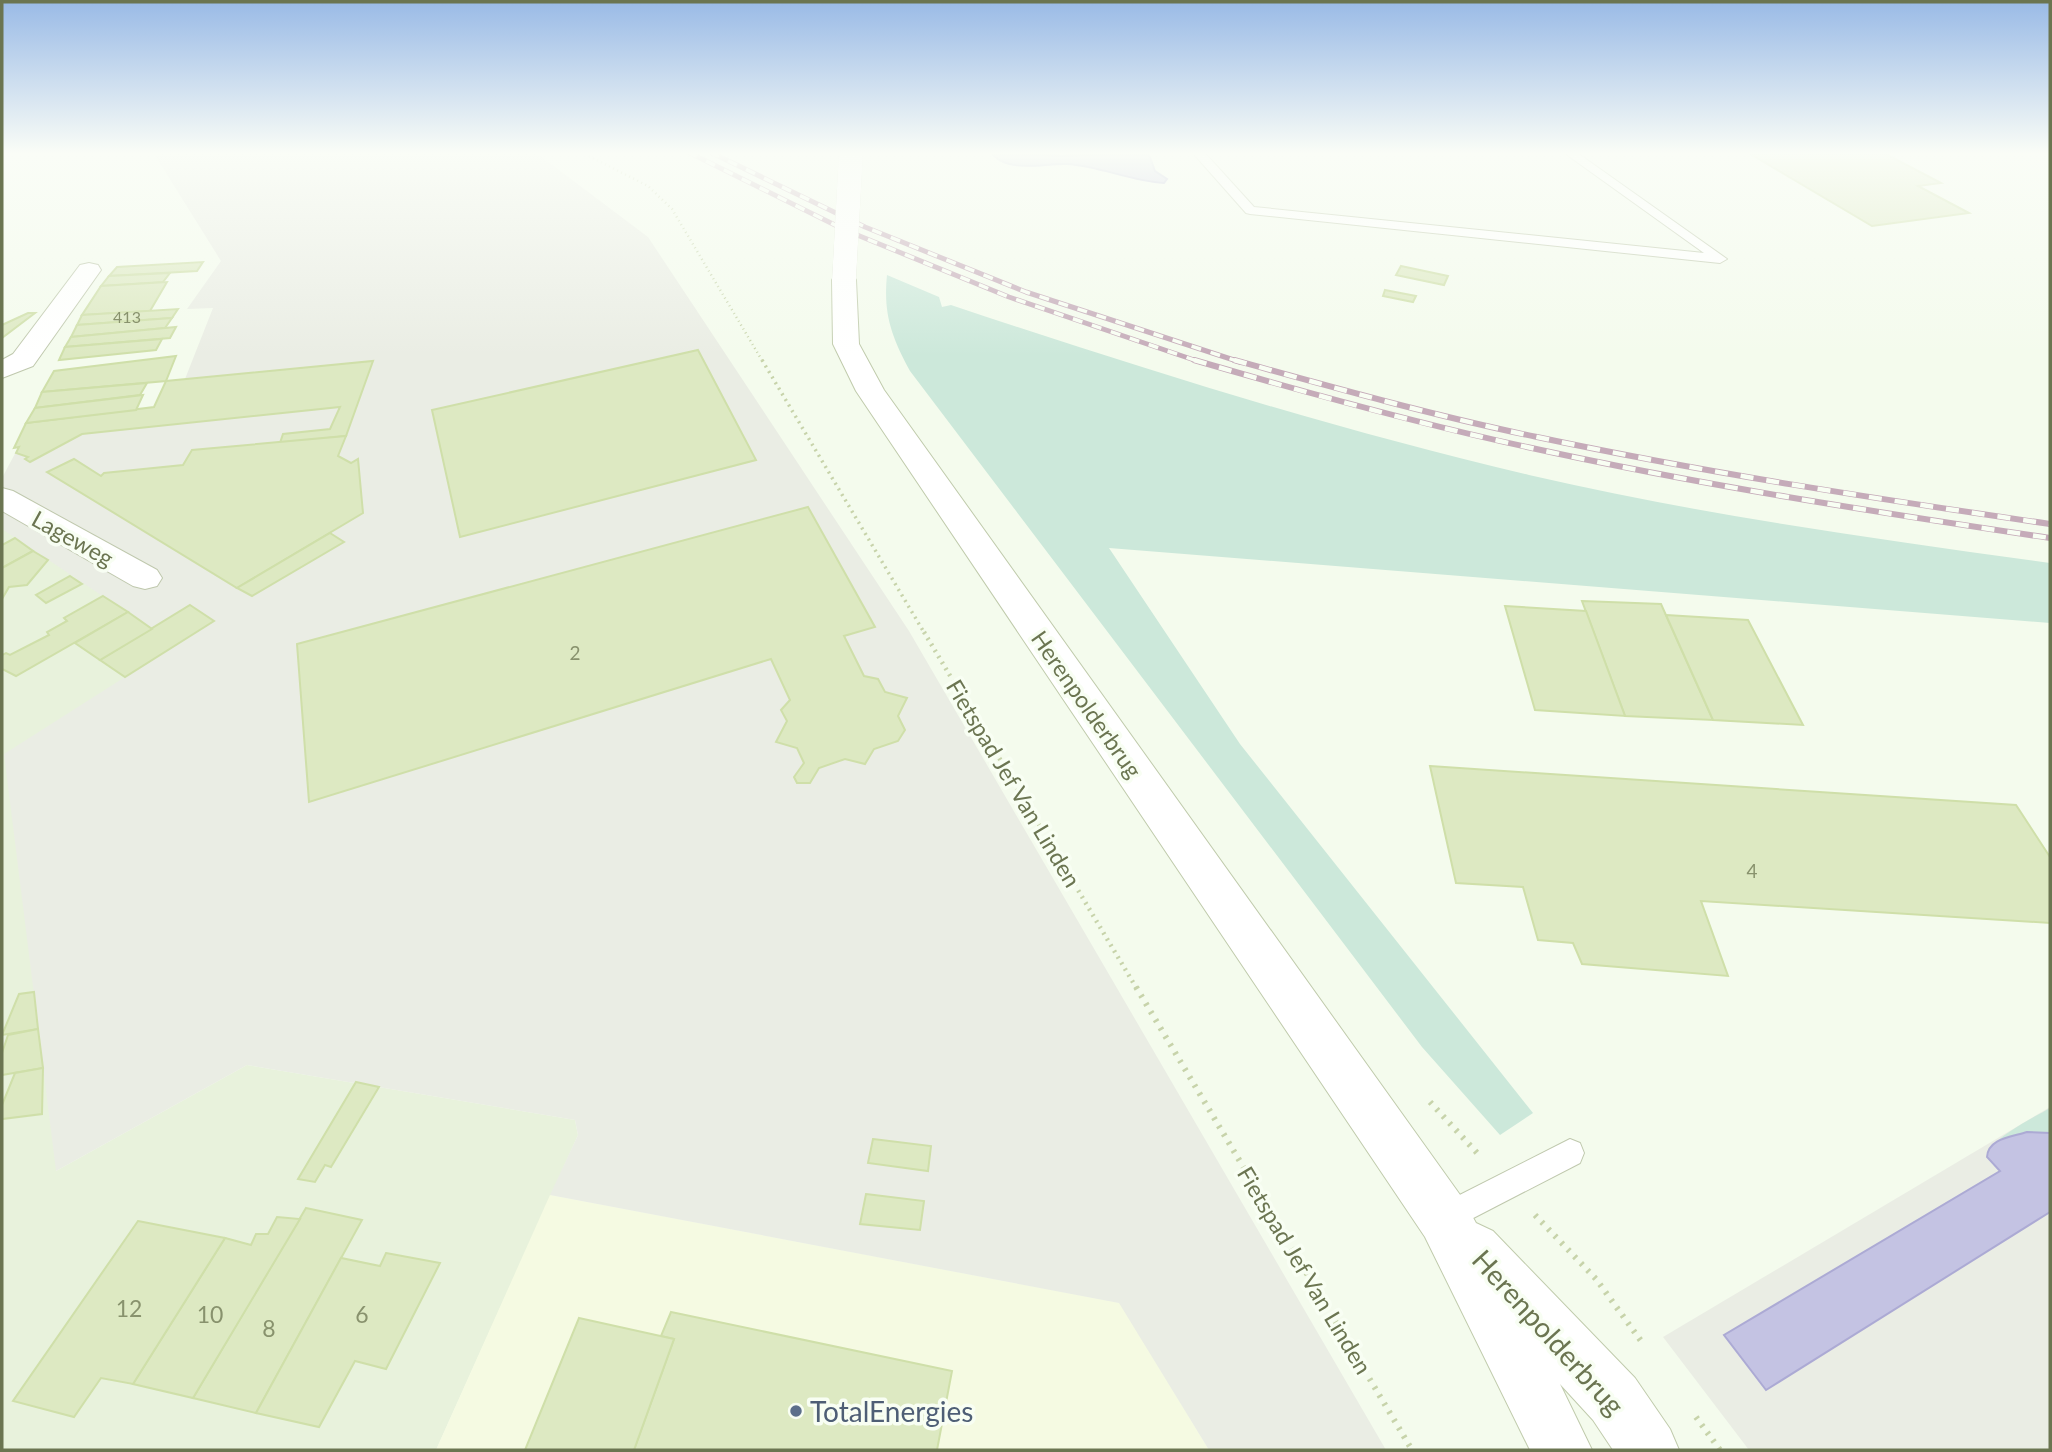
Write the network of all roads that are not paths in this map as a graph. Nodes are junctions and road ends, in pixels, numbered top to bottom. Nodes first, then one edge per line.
1 (847, 220) edge
2 (1344, 220) edge
3 (1664, 220) edge
4 (89, 270) dead end
5 (2, 369) edge
6 (2, 498) edge
7 (145, 578) dead end
8 (1570, 1153) dead end
9 (1444, 1218) junction
10 (1562, 1450) edge
11 (1649, 1450) edge

1 - 9 street, Herenpolderbrug, bridge
2 - 3 lane
4 - 5 street
6 - 7 street, Lageweg
8 - 9 lane
9 - 10 street, Herenpolderbrug
9 - 11 street, Herenpolderbrug

